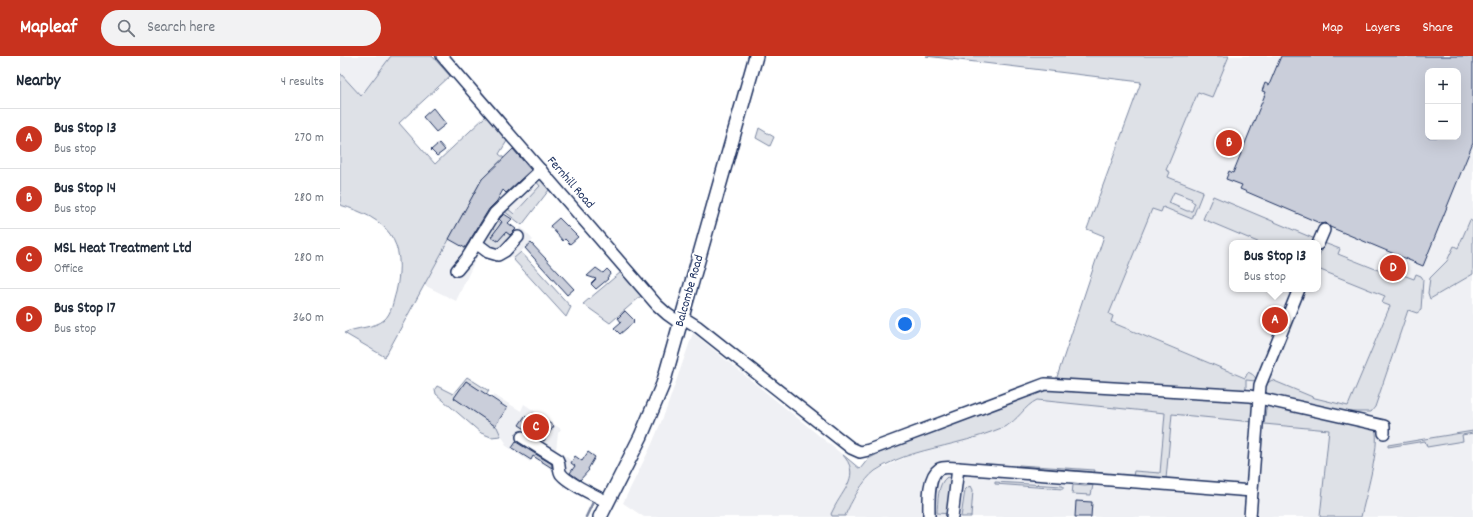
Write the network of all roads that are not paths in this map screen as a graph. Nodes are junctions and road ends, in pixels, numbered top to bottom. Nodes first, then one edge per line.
1 (442, 56) edge
2 (756, 56) edge
3 (541, 170) junction
4 (1324, 230) dead end
5 (518, 237) dead end
6 (1320, 240) edge
7 (476, 243) junction
8 (457, 270) dead end
9 (1298, 292) edge
10 (681, 320) junction
11 (1259, 397) junction
12 (1384, 433) dead end
13 (522, 437) dead end
14 (958, 468) junction
15 (1252, 490) junction
16 (608, 502) junction
17 (600, 517) edge
18 (929, 517) edge
19 (952, 517) edge
20 (1250, 517) edge

1 - 3 street, Fernhill Road
2 - 10 main road, Balcombe Road
3 - 7 street
3 - 10 street, Fernhill Road
4 - 6 street
5 - 7 street
7 - 8 street
9 - 11 street
10 - 11 street, Fernhill Road
10 - 16 main road, Balcombe Road
11 - 12 street
11 - 15 street
13 - 16 street
14 - 15 street
14 - 18 street
14 - 19 street
15 - 20 street
16 - 17 main road, Balcombe Road

